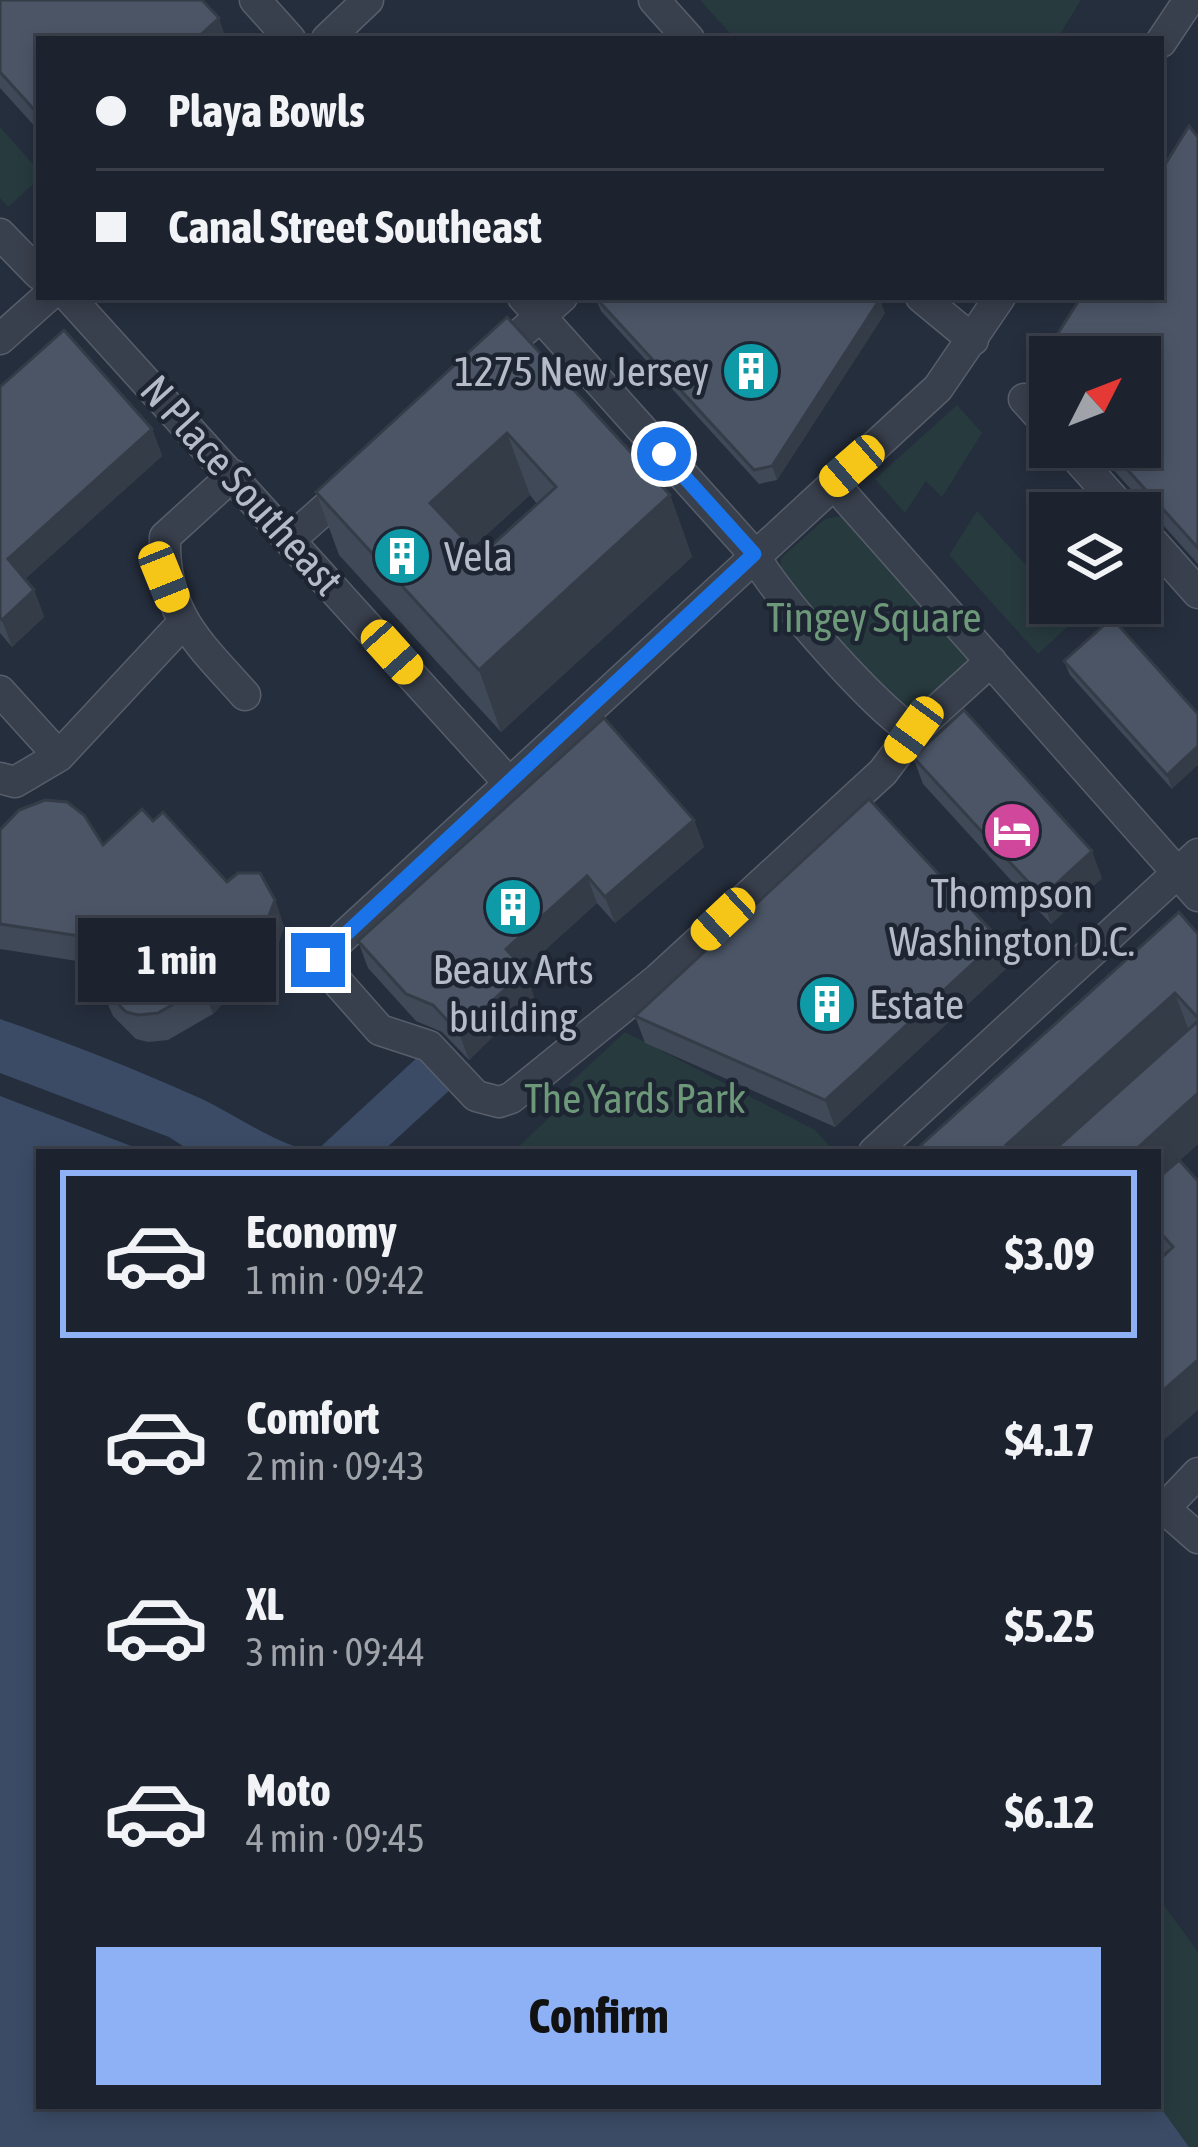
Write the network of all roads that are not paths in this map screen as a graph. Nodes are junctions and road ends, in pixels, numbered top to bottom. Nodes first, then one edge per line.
1 (255, 0) edge
2 (368, 0) edge
3 (654, 0) edge
4 (1189, 0) edge
5 (287, 36) edge
6 (329, 36) edge
7 (686, 36) edge
8 (1164, 38) edge
9 (0, 234) edge
10 (36, 271) edge
11 (44, 300) edge
12 (72, 300) edge
13 (925, 300) edge
14 (998, 300) edge
15 (541, 303) edge
16 (0, 339) edge
17 (973, 340) junction
18 (470, 380) edge
19 (1024, 399) dead end
20 (1029, 405) edge
21 (380, 460) edge
22 (1086, 468) edge
23 (233, 475) junction
24 (833, 483) junction
25 (1107, 492) edge
26 (291, 539) junction
27 (1161, 552) edge
28 (754, 554) junction
29 (1198, 593) edge
30 (182, 624) junction
31 (992, 661) junction
32 (0, 691) edge
33 (245, 695) dead end
34 (914, 730) junction
35 (58, 756) junction
36 (0, 778) edge
37 (509, 783) junction
38 (1191, 875) edge
39 (877, 1149) edge
40 (1198, 1472) edge
41 (1161, 1508) edge
42 (1161, 1510) edge
43 (1198, 1538) edge

1 - 5 street
2 - 6 street
3 - 7 street
4 - 8 street
9 - 10 street
11 - 16 street
12 - 23 street, N Place Southeast
13 - 17 street
14 - 17 street
15 - 18 street
15 - 28 street
17 - 24 street
19 - 20 street
21 - 26 street
22 - 25 street
23 - 26 street, N Place Southeast
23 - 30 street
24 - 28 street
24 - 31 street
26 - 37 street, N Place Southeast
27 - 29 street
28 - 34 street
28 - 37 street
30 - 33 street
30 - 35 street
31 - 34 street
31 - 38 street
32 - 35 street
34 - 37 street
35 - 36 street
38 - 39 street
40 - 41 street
42 - 43 street

